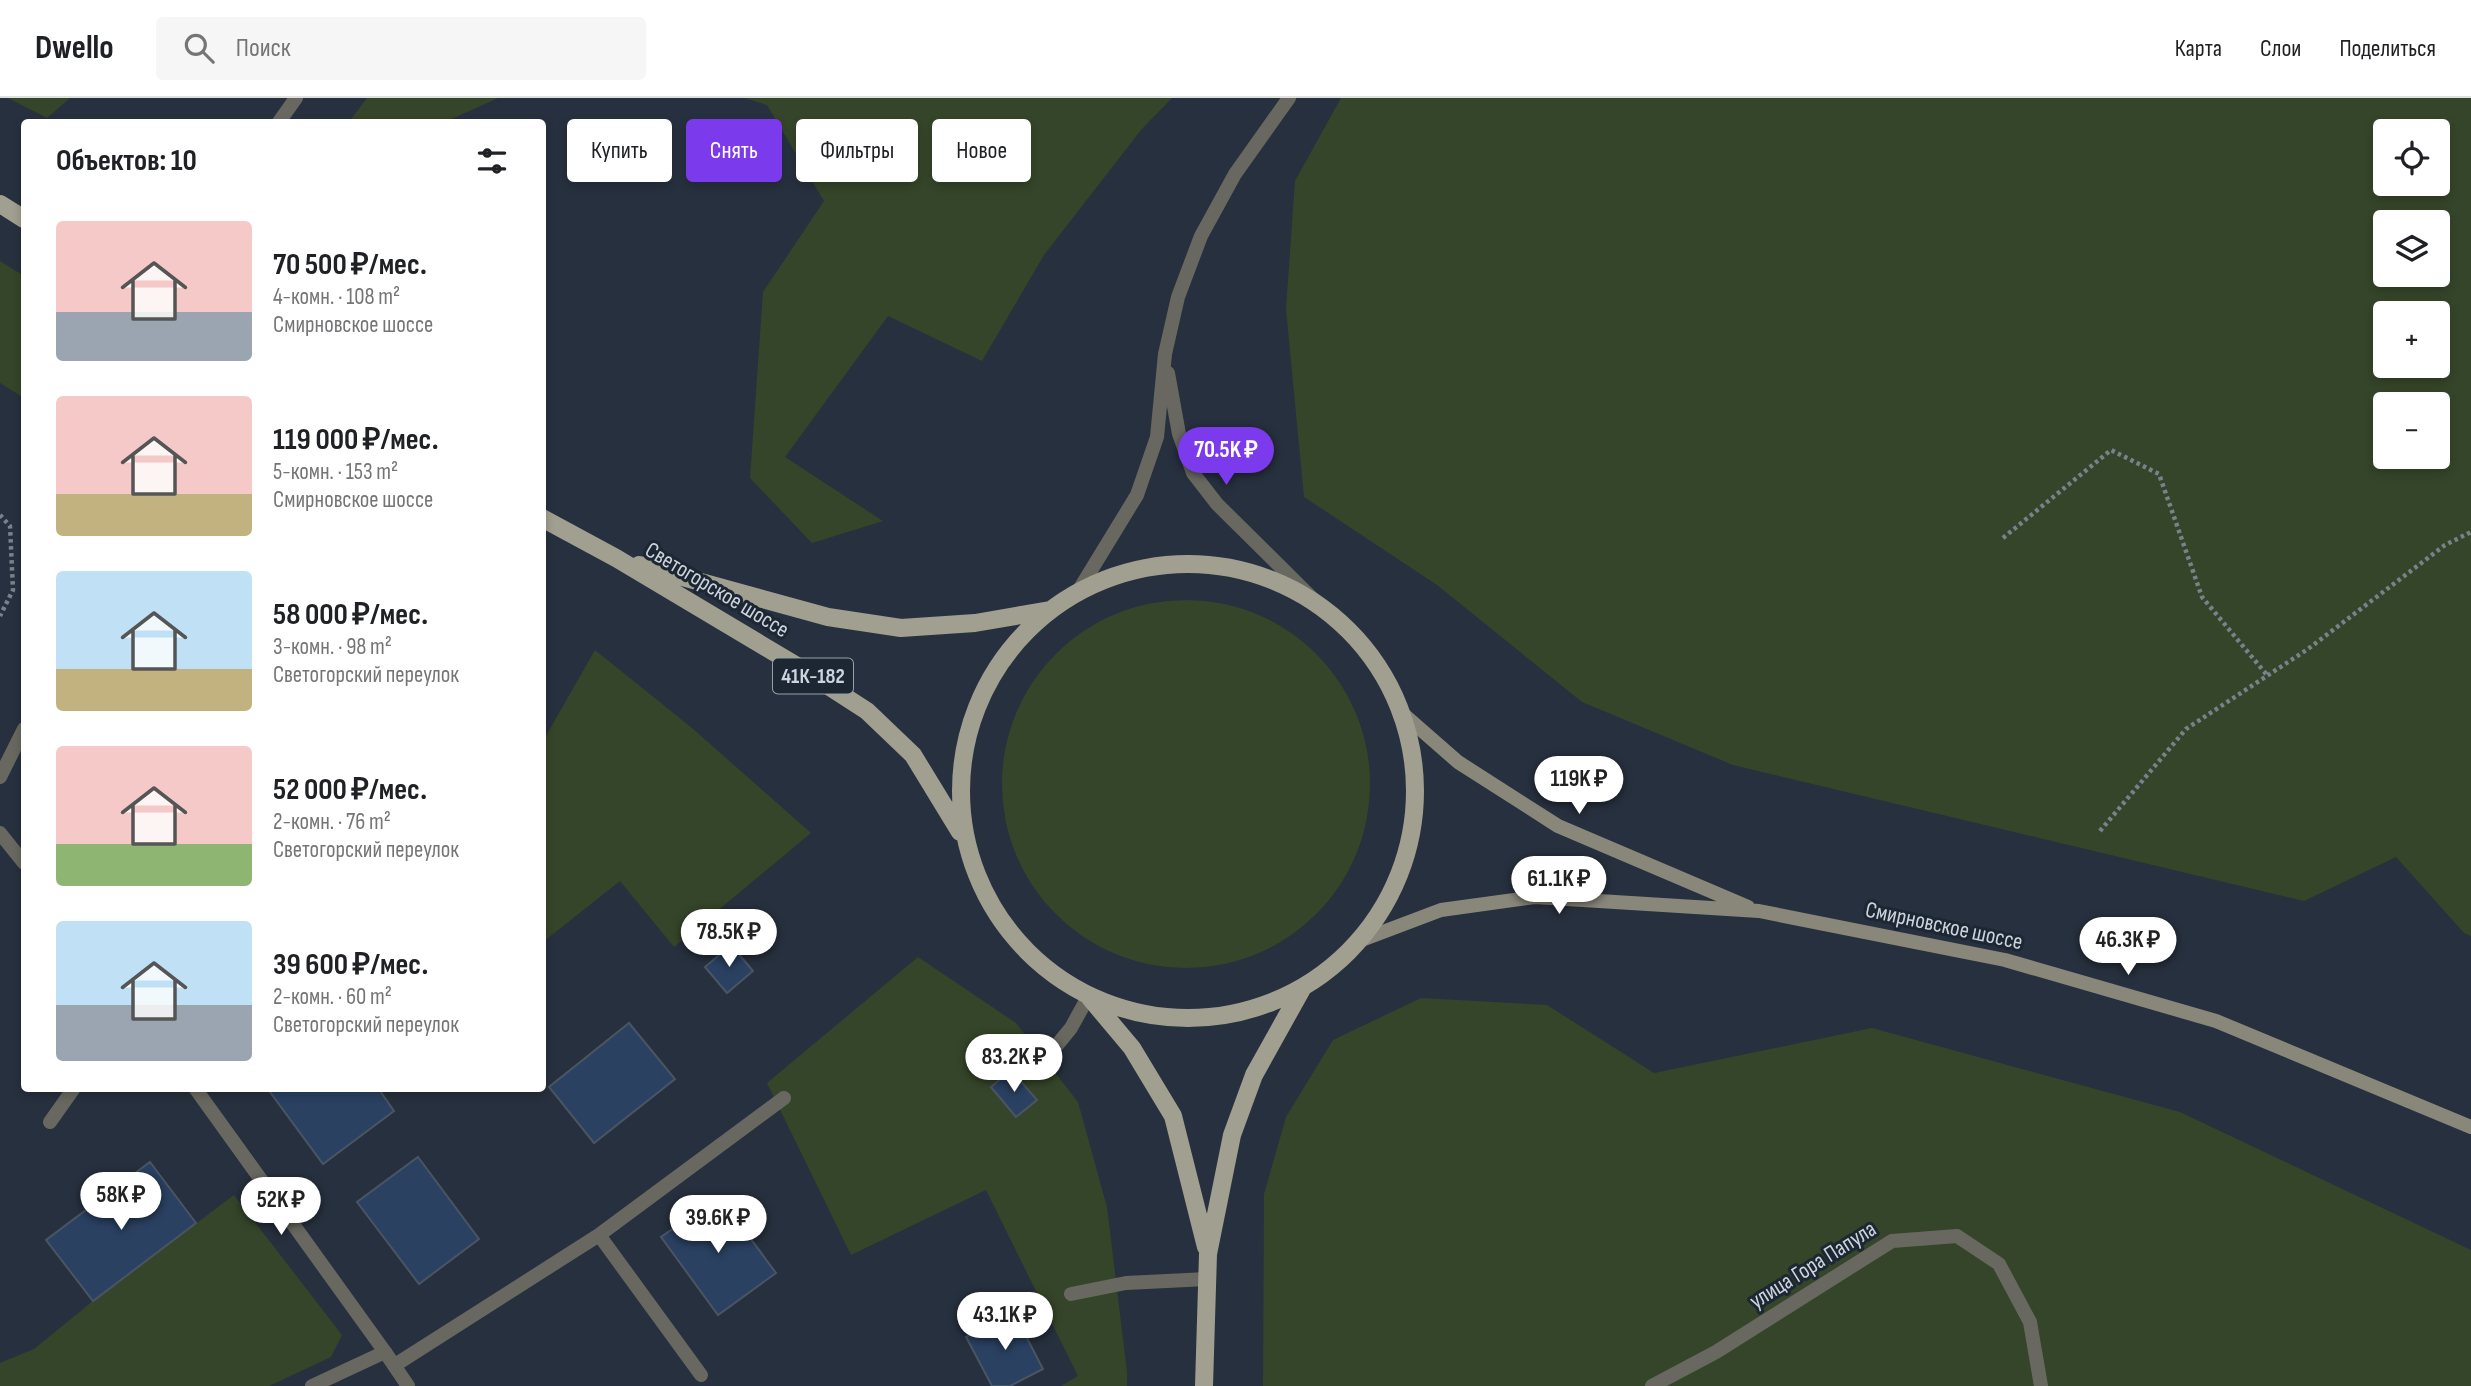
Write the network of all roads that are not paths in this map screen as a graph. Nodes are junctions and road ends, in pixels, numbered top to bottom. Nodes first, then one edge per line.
1 (296, 98) edge
2 (1289, 98) edge
3 (281, 119) edge
4 (0, 204) edge
5 (21, 217) edge
6 (1165, 354) junction
7 (546, 520) edge
8 (616, 558) junction
9 (1079, 590) junction
10 (1316, 602) junction
11 (1050, 610) junction
12 (1402, 713) junction
13 (21, 735) edge
14 (0, 777) edge
15 (0, 834) edge
16 (965, 841) junction
17 (21, 859) edge
18 (1759, 911) junction
19 (1359, 941) junction
20 (1303, 987) junction
21 (1088, 997) junction
22 (1039, 1067) dead end
23 (71, 1092) edge
24 (198, 1092) edge
25 (784, 1098) dead end
26 (50, 1122) dead end
27 (2471, 1127) edge
28 (599, 1234) junction
29 (1208, 1254) junction
30 (1207, 1279) junction
31 (1071, 1294) dead end
32 (386, 1352) junction
33 (395, 1365) junction
34 (701, 1375) dead end
35 (312, 1386) edge
36 (408, 1386) edge
37 (1203, 1386) edge
38 (1652, 1386) edge
39 (2041, 1386) edge

1 - 3 street
2 - 6 street
4 - 5 main road
6 - 9 street
6 - 10 street
7 - 8 main road, Светогорское шоссе / 41К-182
8 - 11 main road, Светогорское шоссе / 41К-182
8 - 16 main road, Светогорское шоссе / 41К-182
9 - 10 main road
9 - 11 main road
10 - 12 main road
11 - 16 main road
12 - 18 main road, Смирновское шоссе
12 - 19 main road
13 - 14 street
15 - 17 street
16 - 21 main road
18 - 19 main road, Смирновское шоссе
18 - 27 main road, Смирновское шоссе
19 - 20 main road
20 - 21 main road
20 - 29 main road
21 - 22 street
21 - 29 main road
23 - 26 street
24 - 32 street
25 - 28 street
28 - 33 street
28 - 34 street
29 - 30 main road
30 - 31 street
30 - 37 main road
32 - 33 street
32 - 35 street
33 - 36 street
38 - 39 street, улица Гора Папула

